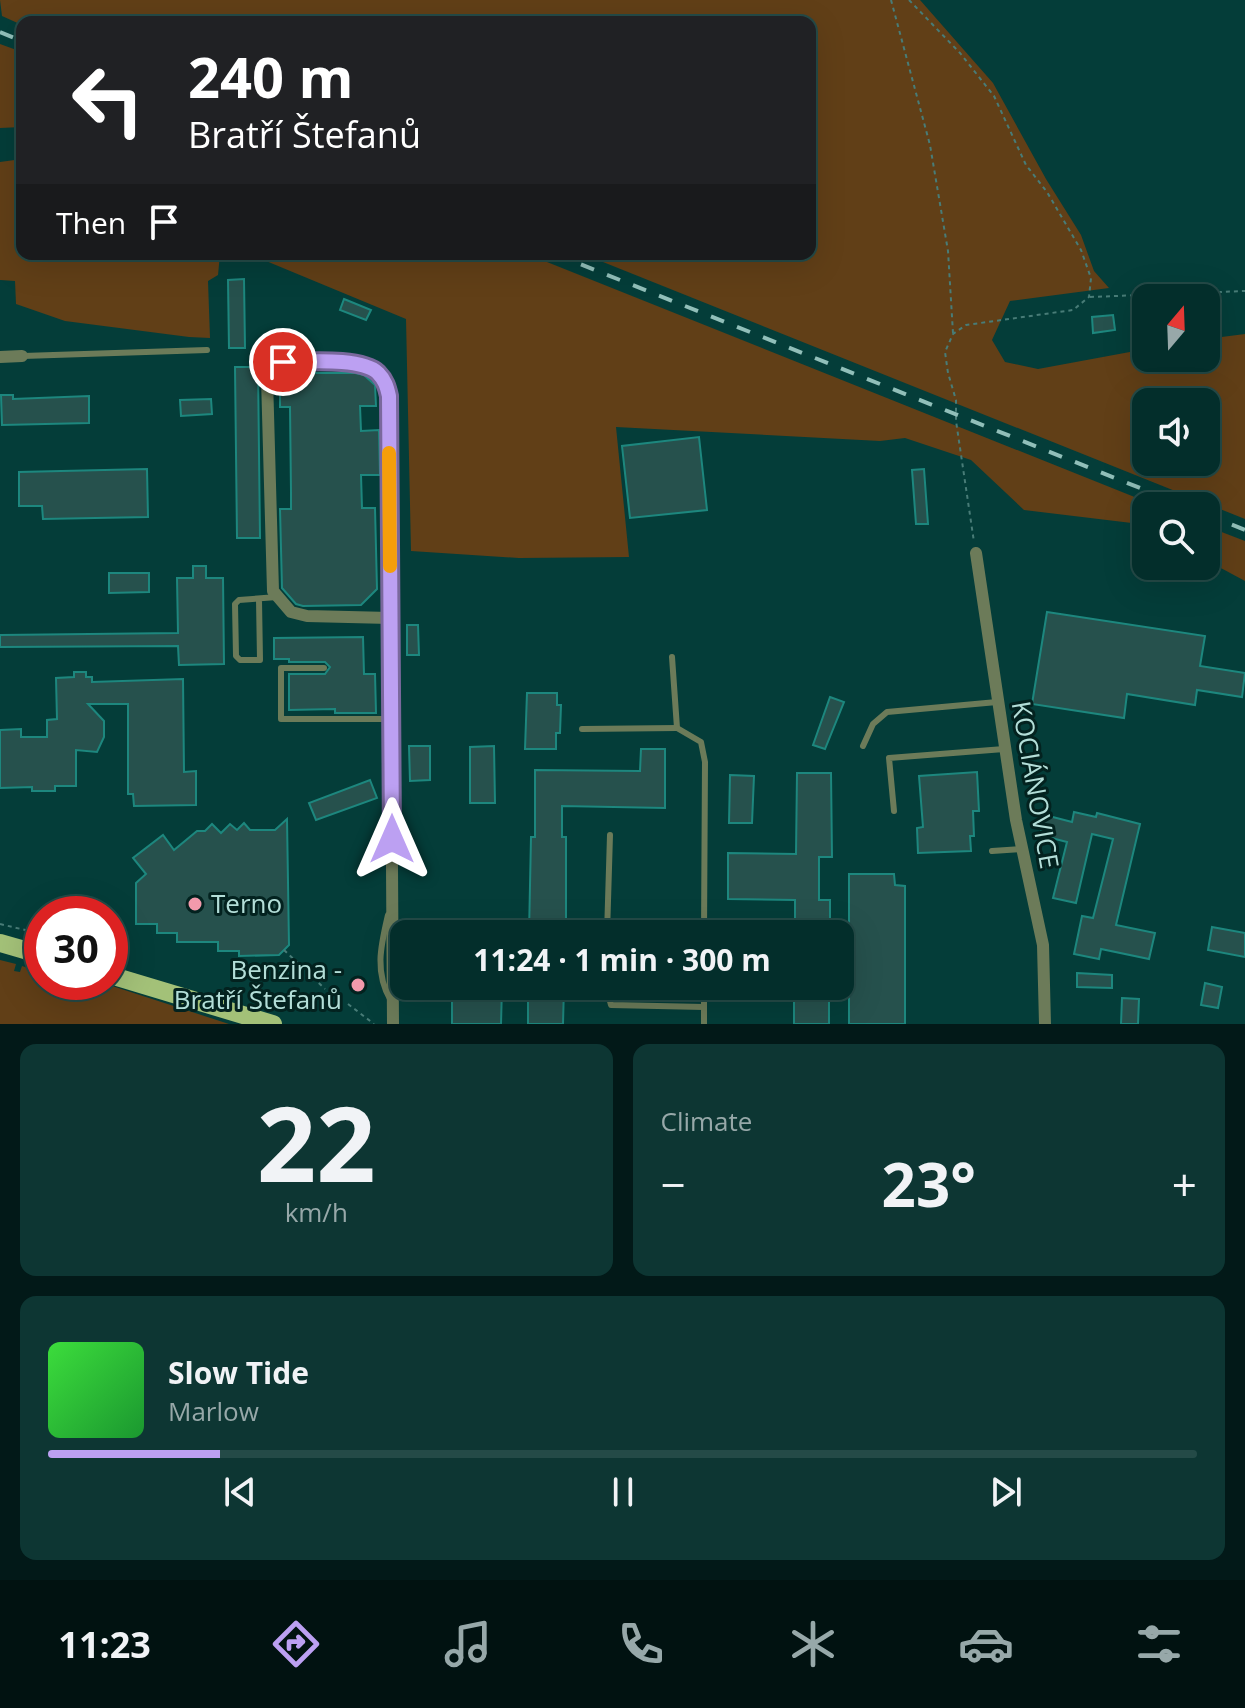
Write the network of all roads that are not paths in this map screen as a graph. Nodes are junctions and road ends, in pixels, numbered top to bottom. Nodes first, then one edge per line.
1 (207, 350) dead end
2 (22, 356) joint
3 (0, 357) edge
4 (976, 553) road end
5 (277, 597) junction
6 (259, 600) junction
7 (390, 618) junction
8 (672, 657) dead end
9 (324, 668) dead end
10 (997, 702) junction
11 (391, 719) junction
12 (677, 728) junction
13 (582, 729) dead end
14 (863, 746) dead end
15 (1005, 749) junction
16 (894, 811) dead end
17 (610, 835) dead end
18 (1022, 848) junction
19 (992, 851) dead end
20 (607, 920) edge
21 (704, 920) edge
22 (0, 943) edge
23 (24, 950) edge
24 (128, 980) edge
25 (610, 1000) edge
26 (704, 1000) edge
27 (704, 1007) junction
28 (273, 1024) edge
29 (393, 1024) edge
30 (704, 1024) edge
31 (1045, 1024) edge

1 - 2 lane
2 - 3 street
4 - 10 street, KOCIÁNOVICE
5 - 6 lane
5 - 7 street
5 - 7 street
6 - 6 lane
7 - 11 street
8 - 12 lane
9 - 11 lane
10 - 14 lane
10 - 15 street, KOCIÁNOVICE
11 - 29 street
12 - 13 lane
12 - 21 lane
15 - 16 lane
15 - 18 street, KOCIÁNOVICE
17 - 20 lane
18 - 19 lane
18 - 31 street, KOCIÁNOVICE
22 - 23 main road
24 - 28 main road
25 - 27 lane
26 - 27 lane
27 - 30 lane

